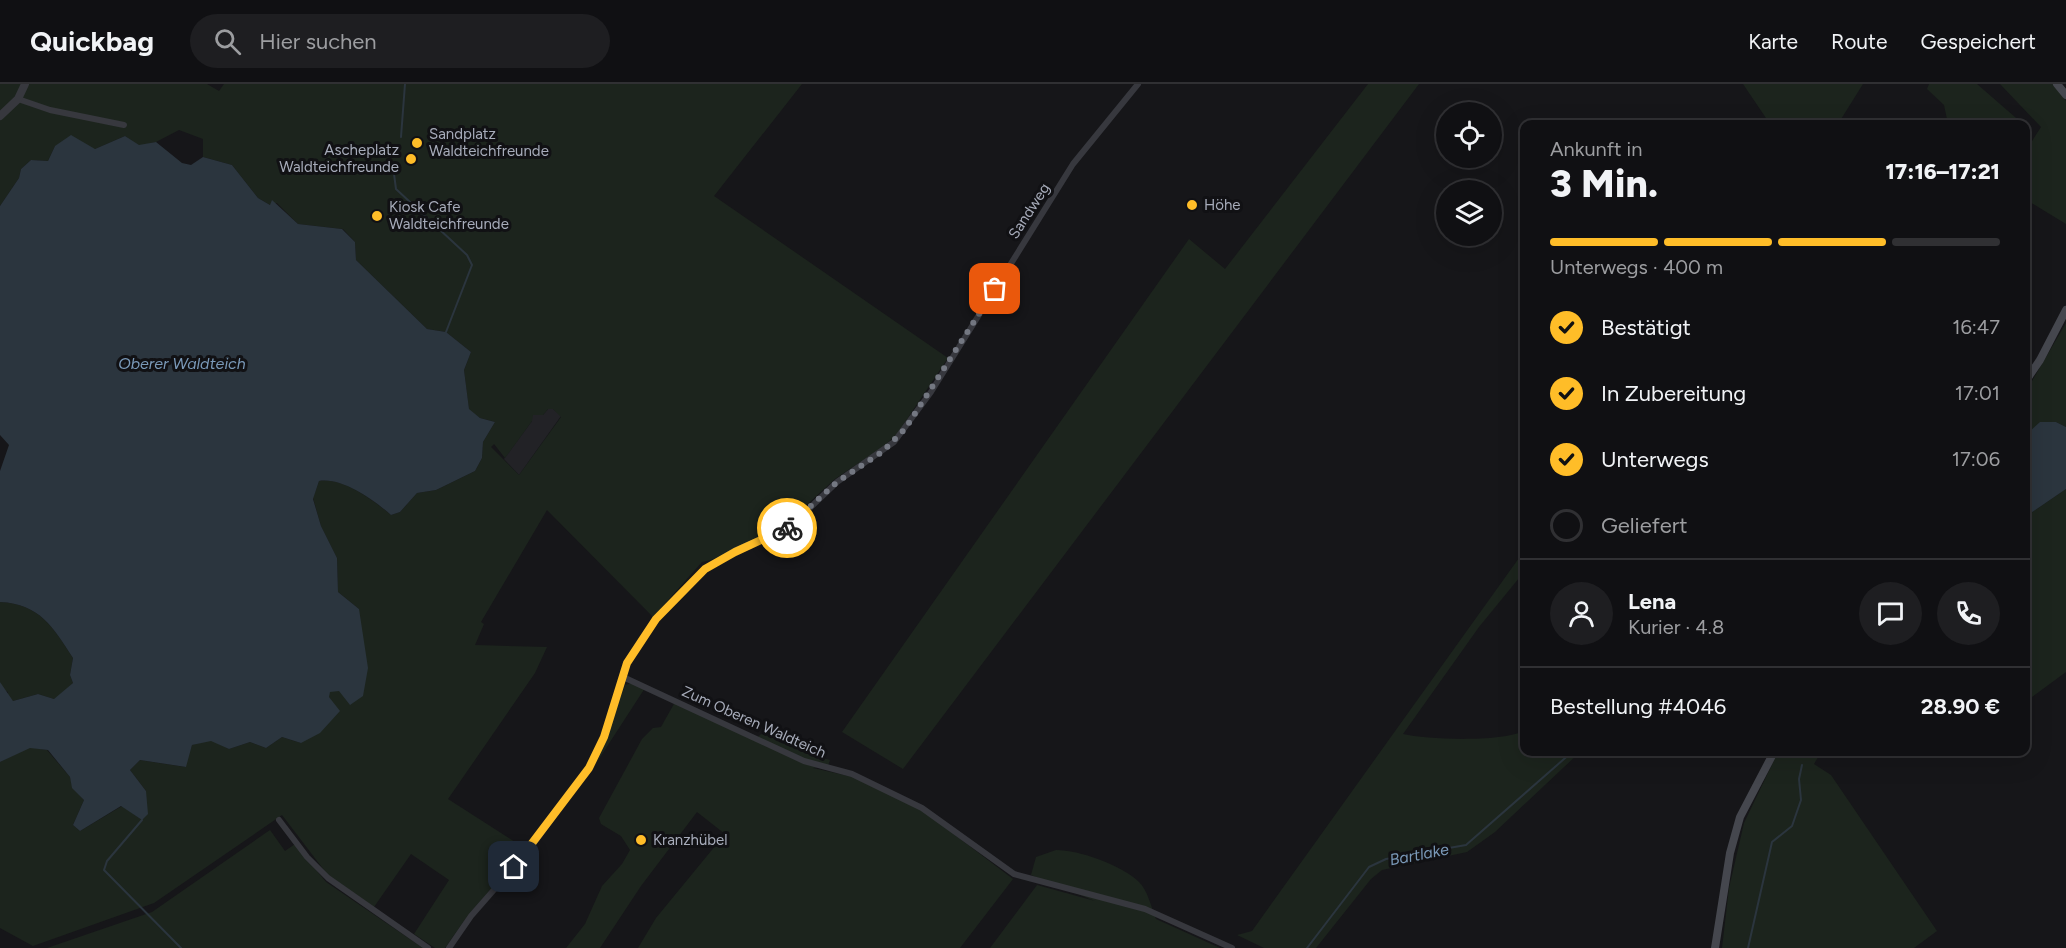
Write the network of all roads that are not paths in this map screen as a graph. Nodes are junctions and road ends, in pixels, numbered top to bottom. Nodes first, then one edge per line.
1 (25, 84) edge
2 (1138, 84) edge
3 (2057, 84) edge
4 (2065, 93) edge
5 (18, 99) junction
6 (0, 117) edge
7 (123, 124) dead end
8 (2066, 310) edge
9 (2030, 375) edge
10 (623, 677) junction
11 (1772, 756) edge
12 (279, 820) dead end
13 (428, 948) edge
14 (449, 948) edge
15 (1232, 948) edge
16 (1715, 948) edge

1 - 5 street
2 - 10 street, Sandweg
3 - 4 main road
5 - 6 street
5 - 7 street
8 - 9 main road
10 - 14 street, Sandweg
10 - 15 street, Zum Oberen Waldteich
11 - 16 main road
12 - 13 street

